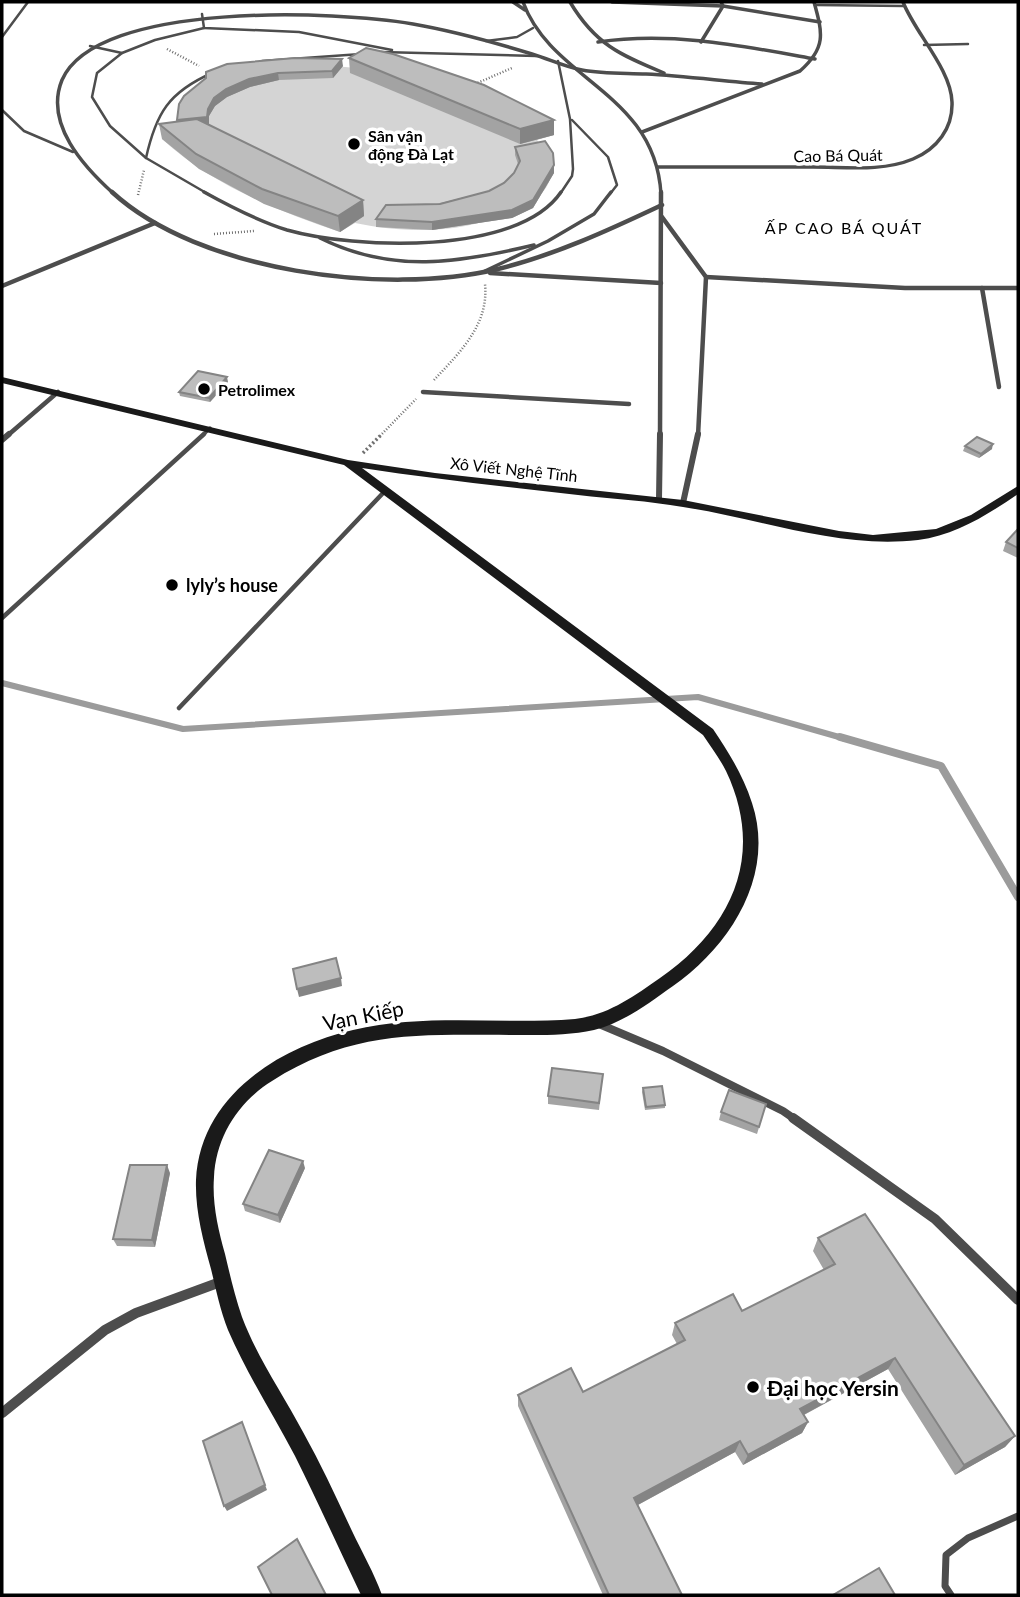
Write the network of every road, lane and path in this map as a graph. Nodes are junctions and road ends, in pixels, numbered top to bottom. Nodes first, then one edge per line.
1 (28, 2) edge
2 (513, 2) edge
3 (523, 2) edge
4 (570, 2) edge
5 (612, 2) edge
6 (814, 3) edge
7 (722, 4) edge
8 (903, 4) edge
9 (526, 10) junction
10 (202, 14) junction
11 (820, 22) junction
12 (204, 28) junction
13 (533, 28) junction
14 (2, 37) edge
15 (486, 41) junction
16 (598, 41) junction
17 (701, 42) junction
18 (968, 44) dead end
19 (924, 45) junction
20 (90, 46) junction
21 (121, 53) junction
22 (402, 53) junction
23 (176, 55) dead end
24 (539, 56) junction
25 (815, 59) junction
26 (558, 61) junction
27 (256, 62) edge
28 (580, 70) junction
29 (214, 73) joint
30 (671, 76) junction
31 (762, 84) junction
32 (472, 85) edge
33 (2, 110) edge
34 (572, 120) junction
35 (642, 132) junction
36 (73, 152) junction
37 (146, 158) junction
38 (658, 167) junction
39 (662, 205) junction
40 (134, 210) junction
41 (662, 216) junction
42 (155, 223) junction
43 (285, 229) junction
44 (182, 236) junction
45 (318, 237) junction
46 (548, 241) junction
47 (482, 272) junction
48 (706, 277) junction
49 (661, 283) junction
50 (2, 286) edge
51 (982, 288) junction
52 (1018, 288) edge
53 (2, 380) edge
54 (999, 387) dead end
55 (58, 392) junction
56 (423, 392) junction
57 (629, 404) dead end
58 (210, 428) junction
59 (2, 440) edge
60 (348, 463) junction
61 (1018, 489) edge
62 (384, 492) junction
63 (659, 499) junction
64 (683, 503) junction
65 (2, 618) edge
66 (179, 708) dead end
67 (596, 1023) junction
68 (223, 1281) junction
69 (1018, 1300) edge
70 (2, 1413) edge
71 (1018, 1516) edge
72 (372, 1595) edge
73 (951, 1595) edge

1 - 14 lane
2 - 9 street
3 - 9 street
4 - 16 street
5 - 7 street
6 - 8 lane
6 - 11 street
7 - 11 street
7 - 17 street
8 - 19 street, Cao Bá Quát
9 - 13 street
10 - 12 lane
10 - 15 street
10 - 20 street
11 - 25 street
12 - 21 lane
12 - 22 lane
13 - 15 lane
13 - 28 street
15 - 24 street
16 - 17 street
16 - 30 street
17 - 25 street
18 - 19 lane
19 - 38 street, Cao Bá Quát
20 - 21 lane
20 - 36 street
21 - 37 lane
22 - 24 lane
22 - 27 lane
23 - 29 path
24 - 26 street
24 - 32 path
25 - 31 street
26 - 28 street
26 - 34 lane
28 - 30 street
28 - 35 street
29 - 37 lane
30 - 31 street
31 - 35 street
33 - 36 lane
34 - 45 lane
34 - 46 lane
35 - 38 street
36 - 40 street
37 - 40 path
37 - 43 lane
38 - 39 street
39 - 41 street
39 - 47 street
40 - 42 street
41 - 48 street
41 - 49 street
42 - 44 street
42 - 50 street
43 - 44 path
43 - 45 lane
44 - 47 street
45 - 46 lane
46 - 47 lane
47 - 49 street
47 - 56 path
48 - 51 street
48 - 64 street
49 - 63 street
51 - 52 street
51 - 54 street
53 - 55 street, Xô Viết Nghệ Tĩnh
55 - 58 street, Xô Viết Nghệ Tĩnh
55 - 59 street
56 - 57 street
56 - 60 path
58 - 60 street, Xô Viết Nghệ Tĩnh
58 - 65 lane
60 - 62 street
60 - 63 street, Xô Viết Nghệ Tĩnh
61 - 64 street, Xô Viết Nghệ Tĩnh
62 - 66 lane
62 - 67 street, Vạn Kiếp
63 - 64 street, Xô Viết Nghệ Tĩnh
67 - 68 street, Vạn Kiếp
67 - 69 street
68 - 70 street
68 - 72 street, Vạn Kiếp
71 - 73 lane

